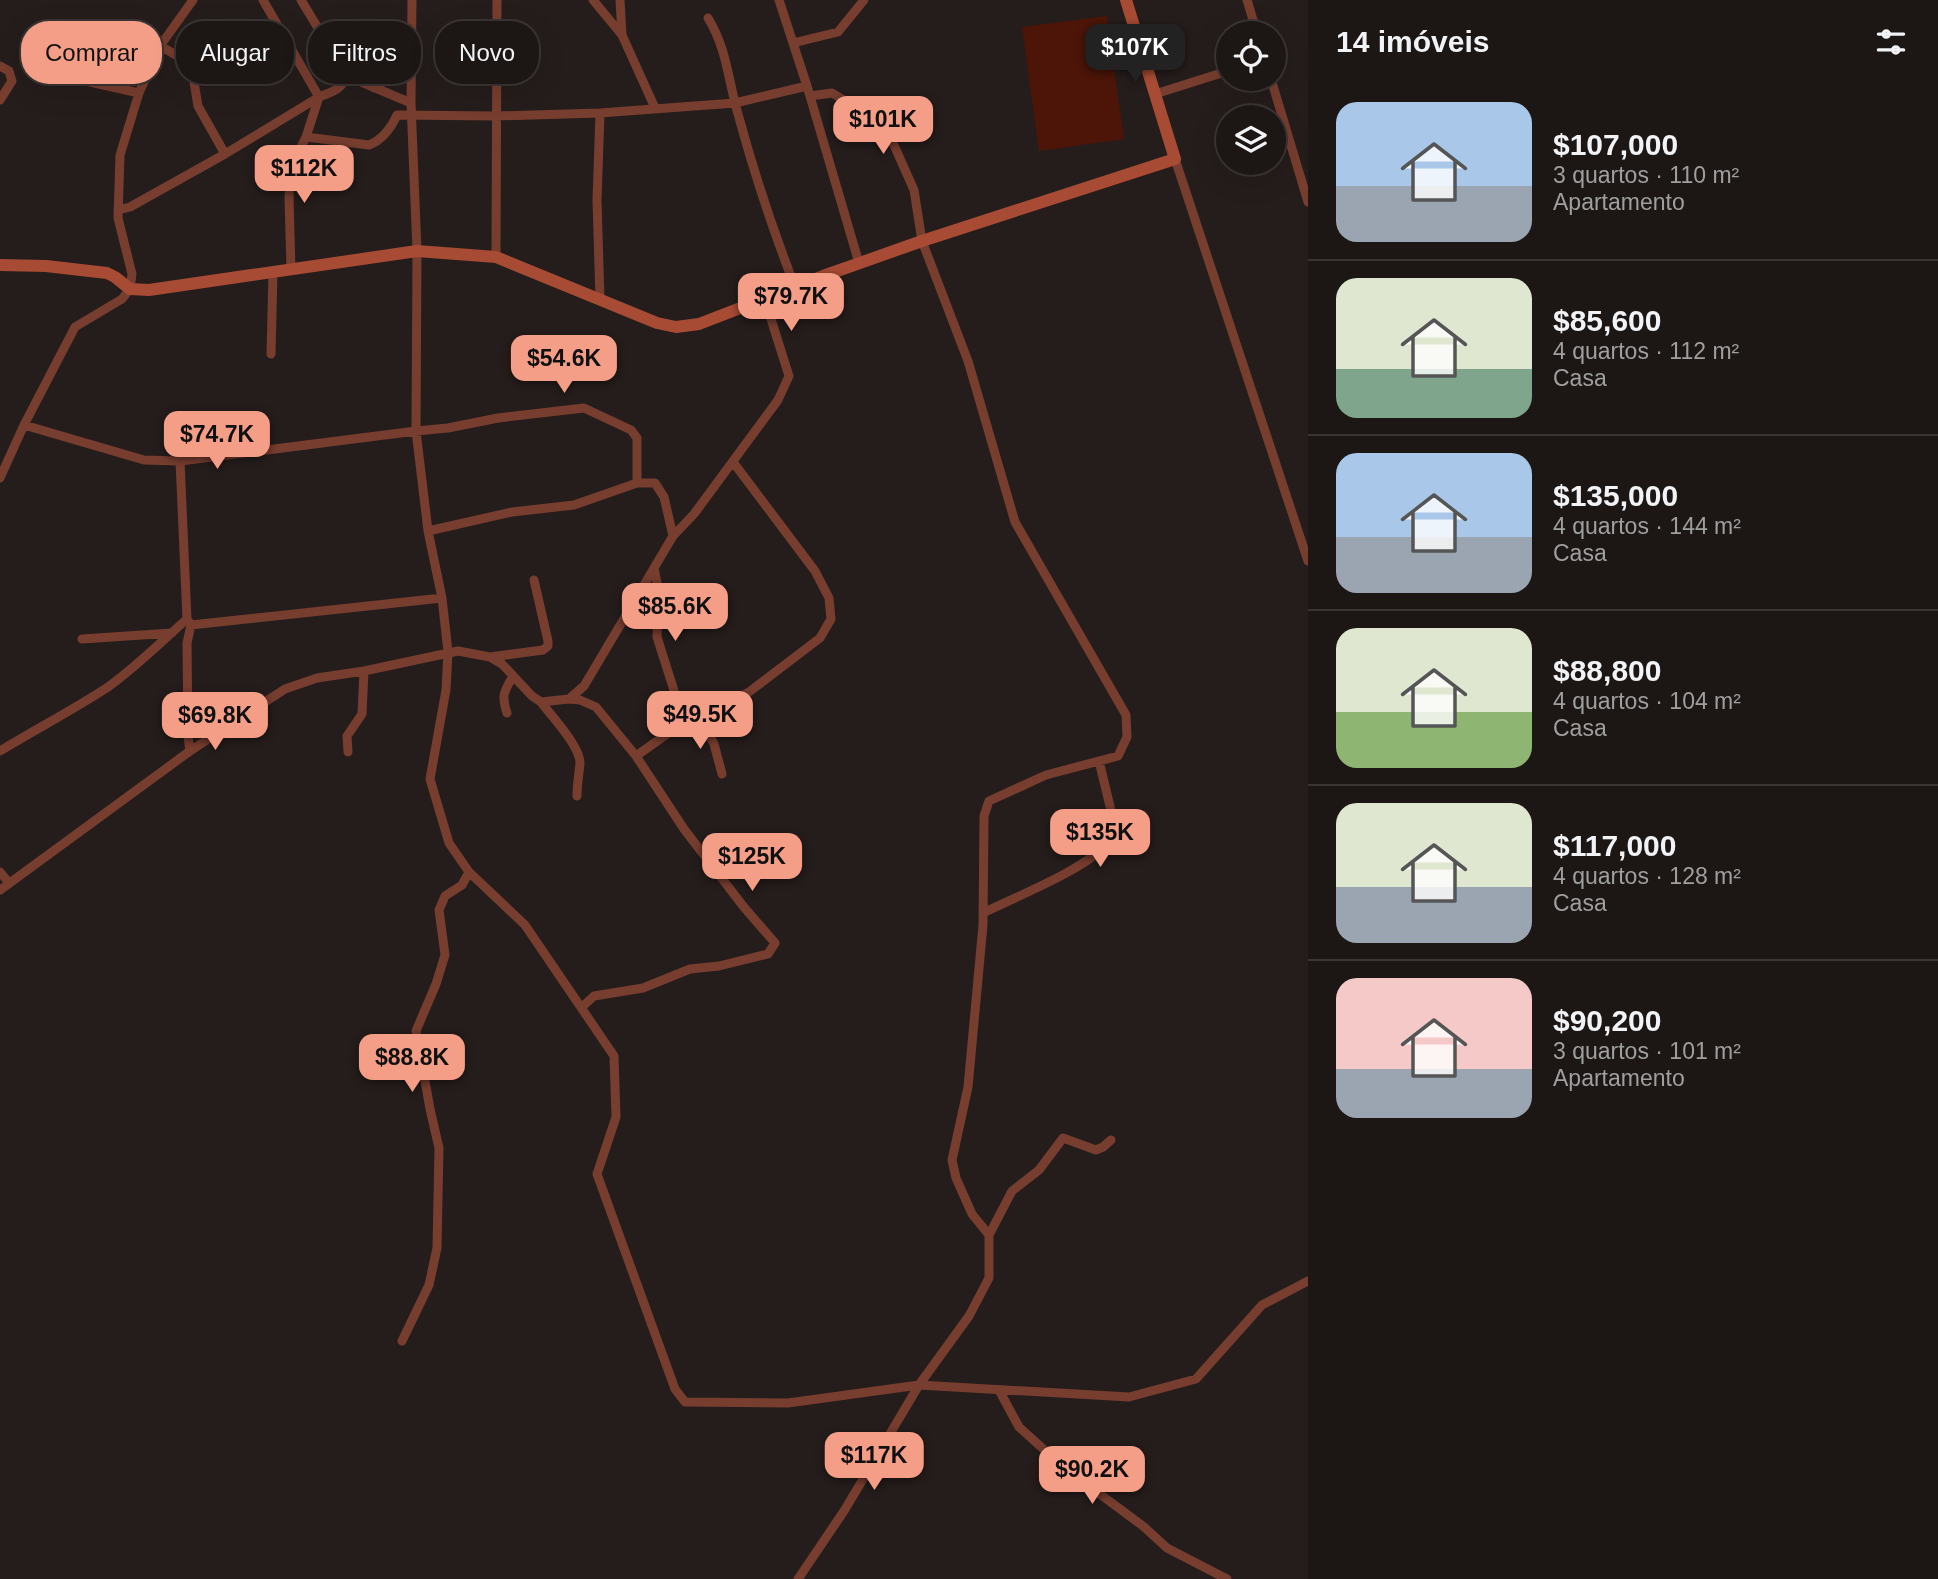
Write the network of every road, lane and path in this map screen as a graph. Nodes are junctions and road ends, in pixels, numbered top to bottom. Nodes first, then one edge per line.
1 (193, 0) edge
2 (263, 0) edge
3 (301, 0) edge
4 (412, 0) edge
5 (497, 0) edge
6 (593, 0) edge
7 (621, 0) edge
8 (779, 0) edge
9 (863, 0) edge
10 (1126, 0) edge
11 (1247, 0) edge
12 (708, 18) dead end
13 (314, 21) edge
14 (412, 21) edge
15 (1253, 21) edge
16 (622, 35) junction
17 (162, 43) edge
18 (793, 43) junction
19 (162, 47) edge
20 (0, 66) edge
21 (1216, 75) edge
22 (99, 84) edge
23 (143, 84) edge
24 (343, 84) edge
25 (365, 84) edge
26 (380, 84) edge
27 (411, 84) edge
28 (374, 88) junction
29 (808, 91) junction
30 (1275, 91) edge
31 (139, 93) junction
32 (1155, 94) junction
33 (319, 97) junction
34 (0, 100) edge
35 (411, 103) junction
36 (734, 103) junction
37 (655, 108) junction
38 (600, 113) junction
39 (412, 114) junction
40 (496, 116) junction
41 (306, 137) junction
42 (225, 154) junction
43 (1175, 159) junction
44 (1308, 202) edge
45 (118, 210) junction
46 (922, 241) junction
47 (417, 251) junction
48 (496, 257) junction
49 (859, 263) junction
50 (0, 265) edge
51 (291, 270) junction
52 (273, 272) junction
53 (795, 287) junction
54 (130, 289) junction
55 (600, 300) junction
56 (765, 300) junction
57 (271, 354) dead end
58 (24, 425) junction
59 (416, 431) junction
60 (180, 460) junction
61 (733, 462) junction
62 (1, 473) edge
63 (637, 483) junction
64 (428, 531) junction
65 (673, 536) junction
66 (1308, 561) edge
67 (654, 568) junction
68 (534, 580) dead end
69 (442, 598) junction
70 (189, 622) junction
71 (172, 633) junction
72 (82, 639) dead end
73 (448, 652) junction
74 (490, 657) junction
75 (364, 671) junction
76 (513, 676) junction
77 (569, 699) junction
78 (541, 702) junction
79 (507, 713) dead end
80 (700, 718) junction
81 (684, 722) junction
82 (0, 751) edge
83 (190, 751) junction
84 (348, 752) dead end
85 (636, 757) junction
86 (1099, 761) junction
87 (722, 774) dead end
88 (577, 796) dead end
89 (0, 872) edge
90 (469, 872) junction
91 (9, 883) junction
92 (0, 890) edge
93 (983, 913) junction
94 (583, 1007) junction
95 (1111, 1140) dead end
96 (989, 1235) junction
97 (1308, 1281) edge
98 (402, 1341) dead end
99 (919, 1385) junction
100 (999, 1390) junction
101 (798, 1579) edge
102 (1227, 1579) edge

1 - 17 street
2 - 33 street
3 - 13 street
4 - 14 street
5 - 40 street
6 - 16 street
7 - 16 street
8 - 18 street
9 - 18 street
10 - 32 street
11 - 15 street
12 - 36 street
16 - 37 street
18 - 29 street
19 - 42 street
20 - 34 street
21 - 32 street
22 - 31 street
23 - 31 street
24 - 33 street
25 - 28 street
26 - 28 street
27 - 35 street
28 - 35 street
29 - 36 street
29 - 46 street
29 - 49 street
30 - 44 street
31 - 45 street
32 - 43 street
33 - 41 street
33 - 42 street
35 - 39 street
36 - 37 street
36 - 53 street
37 - 38 street
38 - 40 street
38 - 55 street
39 - 40 street
39 - 41 street
39 - 47 street
40 - 48 street
41 - 51 street
42 - 45 street
43 - 46 street
43 - 66 street
45 - 54 street
46 - 49 street
46 - 86 street
47 - 48 street
47 - 51 street
47 - 59 street
48 - 55 street
49 - 53 street
50 - 54 street
51 - 52 street
52 - 54 street
52 - 57 street
53 - 56 street
54 - 58 street
55 - 56 street
56 - 61 street
58 - 60 street
58 - 62 street
59 - 60 street
59 - 63 street
59 - 64 street
60 - 70 street
61 - 65 street
61 - 80 street
63 - 64 street
63 - 65 street
64 - 69 street
65 - 67 street
67 - 77 street
67 - 81 street
68 - 74 street
69 - 70 street
69 - 73 street
70 - 71 street
70 - 83 street
71 - 72 street
71 - 82 street
73 - 74 street
73 - 75 street
73 - 90 street
74 - 76 street
75 - 83 street
75 - 84 street
76 - 78 street
76 - 79 street
77 - 78 street
77 - 85 street
78 - 88 street
80 - 81 street
80 - 87 street
81 - 85 street
83 - 91 street
85 - 94 street
86 - 93 street
86 - 93 street
89 - 91 street
90 - 94 street
90 - 98 street
91 - 92 street
93 - 96 street
94 - 99 street
95 - 96 street
96 - 99 street
97 - 100 street
99 - 100 street
99 - 101 street
100 - 102 street

